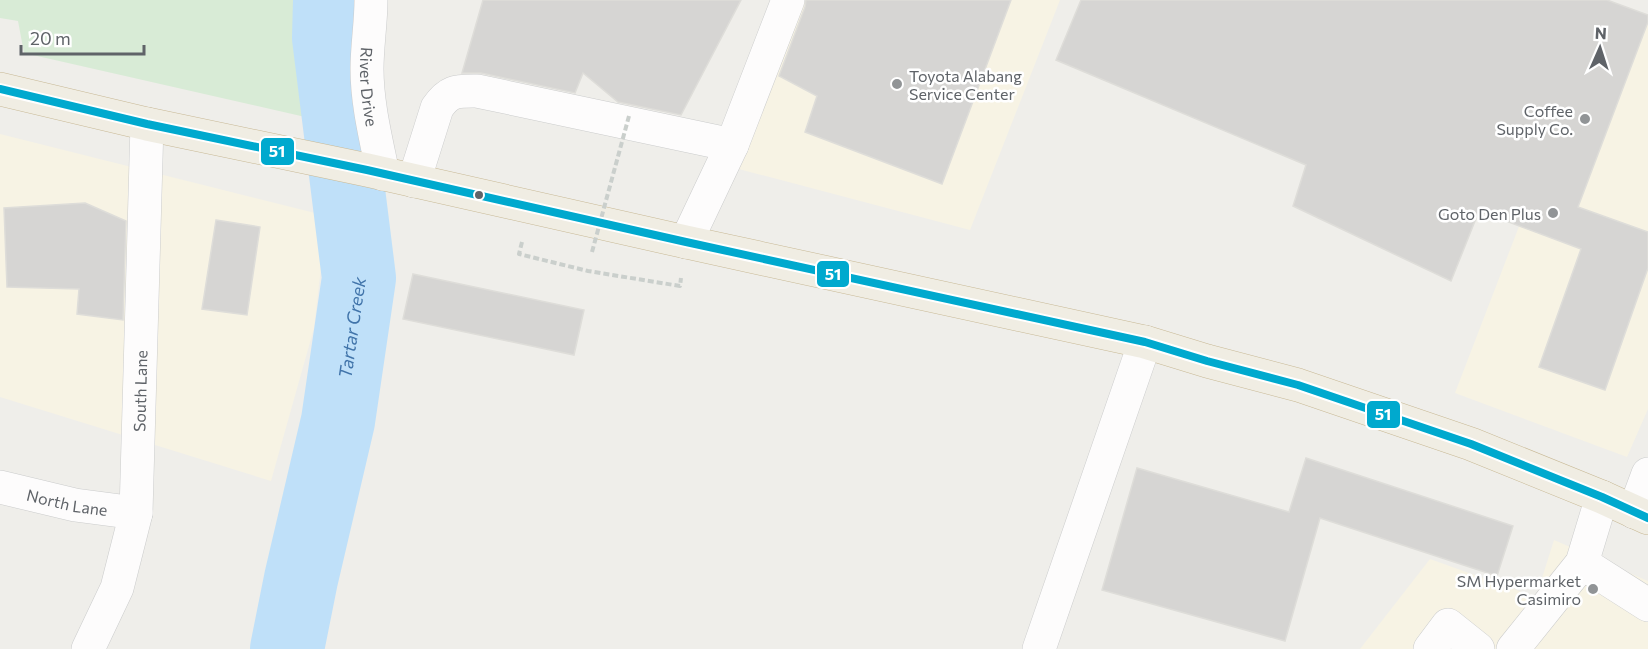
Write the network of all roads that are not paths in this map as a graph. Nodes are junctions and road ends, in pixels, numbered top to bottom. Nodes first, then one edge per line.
1 (371, 0) edge
2 (788, 0) edge
3 (0, 89) edge
4 (147, 124) junction
5 (732, 146) junction
6 (375, 172) junction
7 (414, 181) junction
8 (687, 242) junction
9 (1145, 342) junction
10 (1648, 474) edge
11 (0, 487) edge
12 (1602, 496) junction
13 (136, 513) junction
14 (1641, 515) edge
15 (1582, 563) junction
16 (1648, 605) edge
17 (88, 649) edge
18 (1039, 649) edge
19 (1430, 649) edge
20 (1478, 649) edge
21 (1514, 649) edge

1 - 6 street, River Drive
2 - 5 street
3 - 4 highway
4 - 6 highway
4 - 13 street, South Lane
5 - 7 street
5 - 8 street
6 - 7 highway
7 - 8 highway
8 - 9 highway
9 - 12 highway
9 - 18 street
10 - 14 street
11 - 13 street, North Lane
12 - 14 highway
12 - 15 street
13 - 17 street, South Lane
15 - 16 street
15 - 21 street
19 - 20 street

